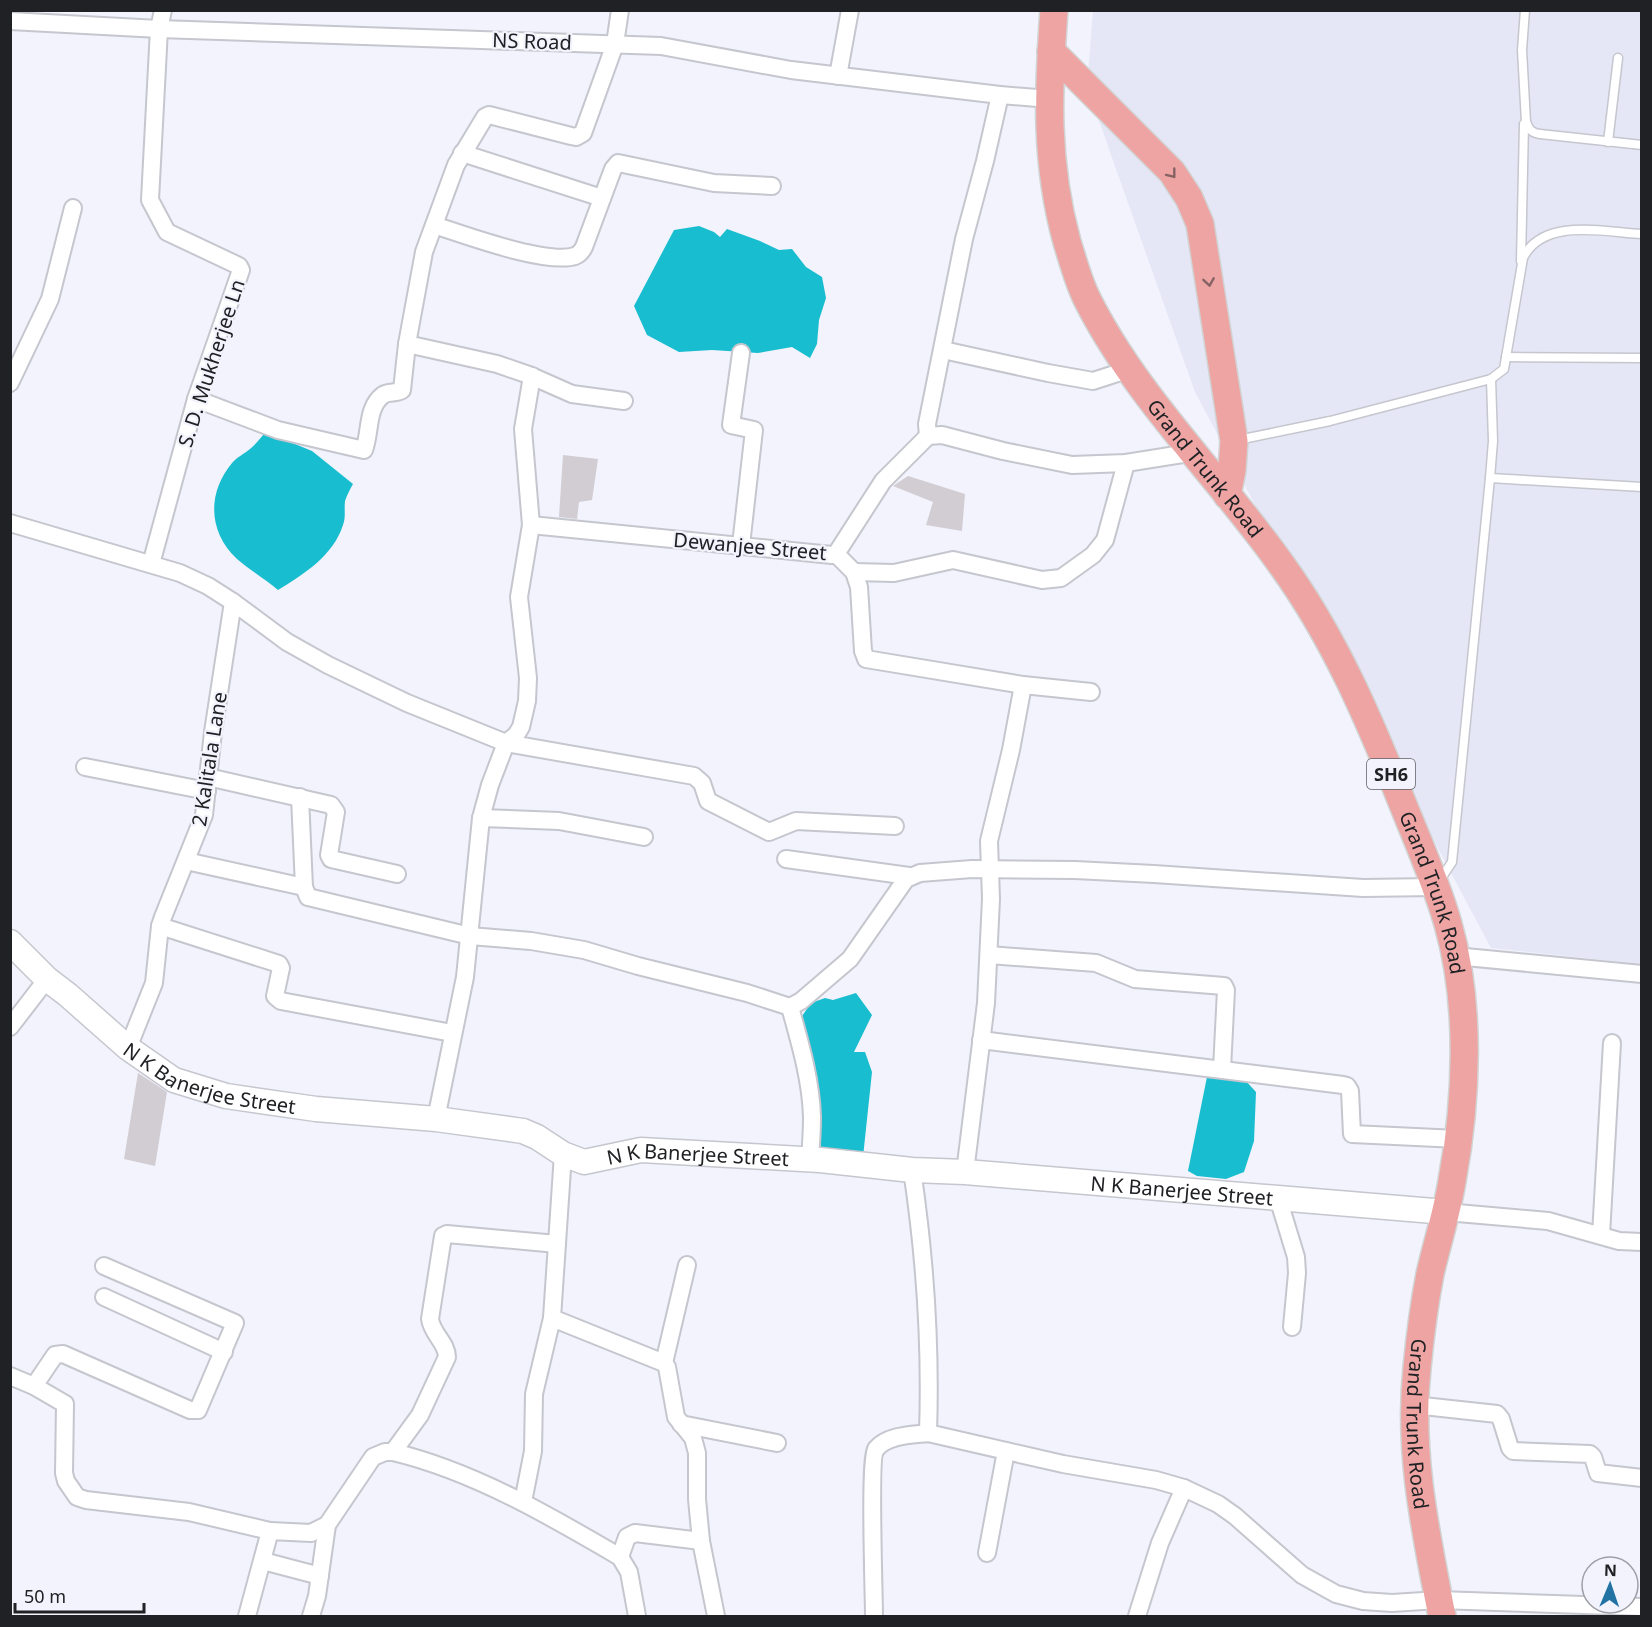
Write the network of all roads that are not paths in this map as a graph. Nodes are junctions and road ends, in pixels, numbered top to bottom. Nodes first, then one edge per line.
1 (163, 10) edge
2 (620, 10) edge
3 (850, 10) edge
4 (1054, 10) edge
5 (1525, 10) edge
6 (10, 21) edge
7 (159, 29) junction
8 (615, 44) junction
9 (1051, 51) junction
10 (1618, 58) dead end
11 (838, 76) junction
12 (1000, 95) junction
13 (1525, 98) junction
14 (1049, 99) junction
15 (1608, 142) junction
16 (1641, 145) edge
17 (462, 153) junction
18 (772, 186) dead end
19 (602, 198) junction
20 (73, 208) dead end
21 (434, 225) junction
22 (1641, 234) edge
23 (1520, 276) junction
24 (407, 344) junction
25 (943, 350) junction
26 (741, 353) dead end
27 (1506, 357) junction
28 (1641, 358) edge
29 (1130, 369) junction
30 (532, 376) junction
31 (1491, 379) junction
32 (10, 383) edge
33 (196, 399) junction
34 (624, 402) dead end
35 (928, 436) junction
36 (1234, 441) junction
37 (1195, 452) junction
38 (1126, 463) junction
39 (1490, 478) junction
40 (1641, 487) edge
41 (1227, 495) junction
42 (10, 523) edge
43 (531, 525) junction
44 (741, 545) junction
45 (836, 554) junction
46 (151, 564) junction
47 (854, 572) junction
48 (233, 602) junction
49 (1023, 686) junction
50 (1091, 692) dead end
51 (506, 743) junction
52 (85, 767) dead end
53 (208, 784) junction
54 (300, 797) junction
55 (481, 818) junction
56 (895, 826) dead end
57 (645, 837) dead end
58 (786, 859) dead end
59 (186, 861) junction
60 (990, 869) junction
61 (397, 874) dead end
62 (909, 876) junction
63 (304, 887) junction
64 (1435, 887) junction
65 (160, 926) junction
66 (470, 936) junction
67 (10, 942) edge
68 (989, 955) junction
69 (1455, 956) junction
70 (1641, 974) edge
71 (47, 979) junction
72 (790, 1007) junction
73 (10, 1027) edge
74 (452, 1033) junction
75 (981, 1040) junction
76 (1612, 1043) dead end
77 (128, 1048) junction
78 (1222, 1069) junction
79 (436, 1119) junction
80 (1458, 1139) junction
81 (563, 1154) junction
82 (810, 1160) junction
83 (912, 1170) junction
84 (965, 1172) junction
85 (1278, 1198) junction
86 (1446, 1212) junction
87 (1601, 1235) junction
88 (1641, 1242) edge
89 (557, 1244) junction
90 (687, 1265) dead end
91 (104, 1266) dead end
92 (104, 1297) dead end
93 (552, 1318) junction
94 (1292, 1327) dead end
95 (224, 1352) junction
96 (664, 1363) junction
97 (10, 1376) edge
98 (34, 1386) junction
99 (1414, 1405) junction
100 (681, 1424) junction
101 (928, 1433) junction
102 (777, 1443) dead end
103 (1006, 1451) junction
104 (393, 1452) junction
105 (1641, 1478) edge
106 (1184, 1488) junction
107 (523, 1503) junction
108 (327, 1526) junction
109 (270, 1531) junction
110 (701, 1541) junction
111 (987, 1553) dead end
112 (620, 1557) junction
113 (263, 1561) junction
114 (320, 1576) junction
115 (1641, 1607) edge
116 (1440, 1608) edge
117 (247, 1617) edge
118 (311, 1617) edge
119 (637, 1617) edge
120 (716, 1617) edge
121 (874, 1617) edge
122 (1137, 1617) edge

1 - 7 street
2 - 8 street
3 - 11 street
4 - 9 main road, Grand Trunk Road / SH6
5 - 13 lane
6 - 7 street, NS Road
7 - 8 street, NS Road
7 - 33 street, S. D. Mukherjee Ln
8 - 11 street, NS Road
8 - 17 street
9 - 14 main road, Grand Trunk Road / SH6
9 -> 36 main road
10 - 15 lane
11 - 12 street, NS Road
12 - 14 street, NS Road
12 - 25 street
13 - 15 lane
13 - 23 lane
14 - 29 main road, Grand Trunk Road / SH6
15 - 16 lane
17 - 19 street
17 - 21 street
18 - 19 street
19 - 21 street
20 - 32 street
21 - 24 street
22 - 23 lane
23 - 27 lane
24 - 30 street
24 - 33 street
25 - 29 street
25 - 35 street
26 - 44 street
27 - 28 lane
27 - 31 lane
29 - 37 main road, Grand Trunk Road / SH6
30 - 34 street
30 - 43 street
31 - 36 lane
31 - 39 lane
33 - 46 street, S. D. Mukherjee Ln
35 - 38 street
35 - 45 street, Dewanjee Street
36 - 41 main road
37 - 38 street
37 - 41 main road, Grand Trunk Road / SH6
38 - 47 street
39 - 40 lane
39 - 64 lane
41 - 64 main road, Grand Trunk Road / SH6
42 - 46 street
43 - 44 street, Dewanjee Street
43 - 51 street
44 - 45 street, Dewanjee Street
45 - 47 street
46 - 48 street
47 - 49 street
48 - 51 street
48 - 53 street, 2 Kalitala Lane
49 - 50 street
49 - 60 street
51 - 55 street
51 - 56 street
52 - 53 street
53 - 54 street
53 - 59 street, 2 Kalitala Lane
54 - 61 street
54 - 63 street
55 - 57 street
55 - 66 street
58 - 62 street
59 - 63 street
59 - 65 street, 2 Kalitala Lane
60 - 62 street
60 - 64 street
60 - 68 street
62 - 72 street
63 - 66 street
64 - 69 main road, Grand Trunk Road / SH6
65 - 74 street
65 - 77 street, 2 Kalitala Lane
66 - 72 street
66 - 74 street
67 - 71 street, N K Banerjee Street
68 - 75 street
68 - 78 street
69 - 70 street
69 - 80 main road, Grand Trunk Road / SH6
71 - 73 street
71 - 77 street, N K Banerjee Street
72 - 82 street
74 - 79 street
75 - 78 street
75 - 84 street
76 - 87 street
77 - 79 street, N K Banerjee Street
78 - 80 street
79 - 81 street, N K Banerjee Street
80 - 86 main road, Grand Trunk Road / SH6
81 - 82 street, N K Banerjee Street
81 - 89 street
82 - 83 street, N K Banerjee Street
83 - 84 street, N K Banerjee Street
83 - 101 street
84 - 85 street, N K Banerjee Street
85 - 86 street, N K Banerjee Street
85 - 94 street
86 - 87 street
86 - 99 main road, Grand Trunk Road / SH6
87 - 88 street
89 - 93 street
89 - 104 street
90 - 96 street
91 - 95 street
92 - 95 street
93 - 96 street
93 - 107 street
95 - 98 street
96 - 100 street
97 - 98 street
98 - 109 street
99 - 105 street
99 - 116 main road, Grand Trunk Road / SH6
100 - 102 street
100 - 110 street
101 - 103 street
101 - 121 street
103 - 106 street
103 - 111 street
104 - 107 street
104 - 108 street
106 - 116 street
106 - 122 street
107 - 112 street
108 - 109 street
108 - 114 street
109 - 113 street
110 - 112 street
110 - 120 street
112 - 119 street
113 - 114 street
113 - 117 street
114 - 118 street
115 - 116 street

